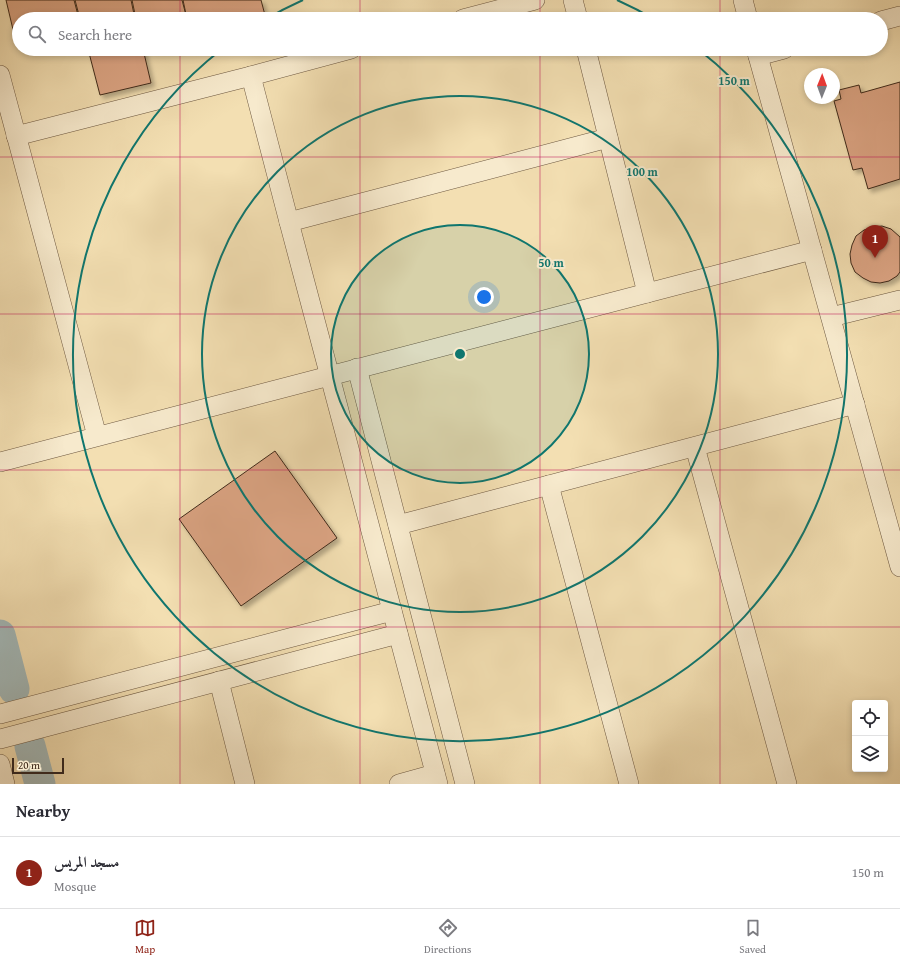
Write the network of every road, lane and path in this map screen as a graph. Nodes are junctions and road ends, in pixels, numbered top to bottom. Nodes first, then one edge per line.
1 (534, 0) edge
2 (573, 0) edge
3 (743, 0) edge
4 (489, 12) edge
5 (576, 12) edge
6 (746, 12) edge
7 (900, 16) edge
8 (888, 19) edge
9 (325, 56) edge
10 (588, 56) edge
11 (758, 56) edge
12 (0, 75) edge
13 (251, 76) junction
14 (16, 136) junction
15 (608, 138) junction
16 (289, 222) junction
17 (812, 250) junction
18 (647, 293) junction
19 (900, 300) edge
20 (831, 317) junction
21 (357, 368) junction
22 (329, 375) junction
23 (855, 404) junction
24 (98, 436) junction
25 (695, 446) junction
26 (0, 462) edge
27 (549, 485) junction
28 (398, 525) junction
29 (900, 564) edge
30 (392, 610) junction
31 (398, 634) junction
32 (219, 682) junction
33 (0, 714) edge
34 (0, 739) edge
35 (0, 764) edge
36 (436, 779) edge
37 (5, 784) edge
38 (245, 784) edge
39 (400, 784) edge
40 (465, 784) edge
41 (629, 784) edge
42 (787, 784) edge

1 - 4 street
2 - 5 street
3 - 6 street
7 - 8 street
9 - 13 street
10 - 15 street
11 - 17 street
12 - 14 street
13 - 14 street
13 - 16 street
14 - 24 street
15 - 16 street
15 - 18 street
16 - 22 street
17 - 18 street
17 - 20 street
18 - 21 street
19 - 20 street
20 - 23 street
21 - 22 street
21 - 28 street
22 - 24 street
22 - 30 street
23 - 25 street
23 - 29 street
24 - 26 street
25 - 27 street
25 - 42 street
27 - 28 street
27 - 41 street
28 - 40 street
30 - 31 street
30 - 33 street
31 - 32 street
31 - 36 street
32 - 34 street
32 - 38 street
35 - 37 street
36 - 39 street

